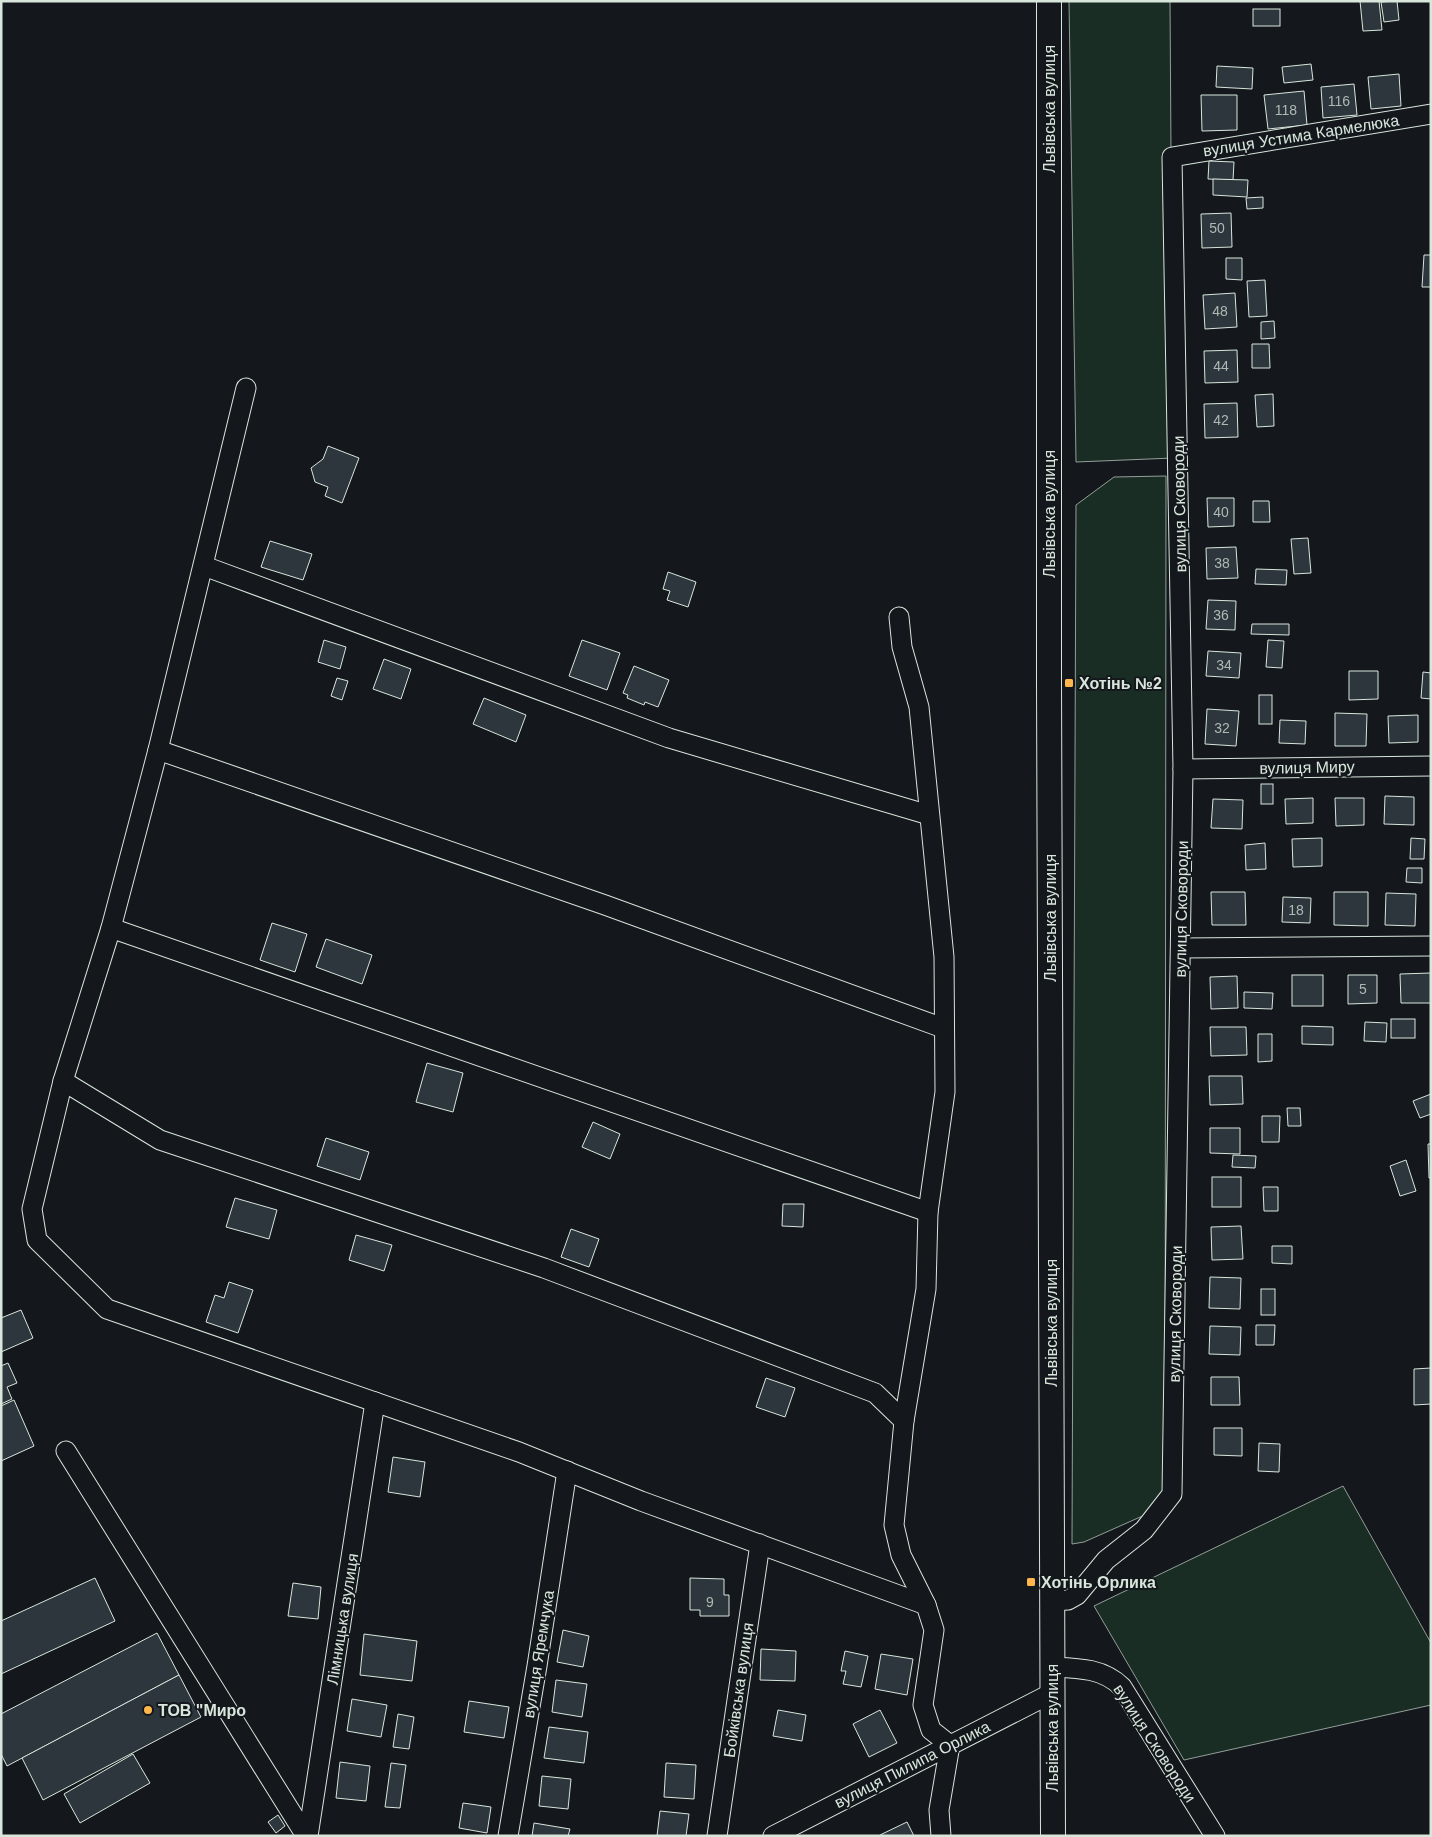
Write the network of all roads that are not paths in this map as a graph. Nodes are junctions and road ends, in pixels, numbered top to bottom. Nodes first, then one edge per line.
1 (1049, 1) edge
2 (1431, 114) edge
3 (1172, 157) joint
4 (246, 388) dead end
5 (204, 566) junction
6 (899, 617) dead end
7 (158, 750) junction
8 (1431, 766) edge
9 (1184, 769) junction
10 (929, 815) junction
11 (111, 928) junction
12 (1431, 946) edge
13 (1181, 948) junction
14 (943, 1028) junction
15 (63, 1081) junction
16 (928, 1212) junction
17 (375, 1402) junction
18 (904, 1420) junction
19 (66, 1451) dead end
20 (567, 1471) junction
21 (760, 1544) junction
22 (1052, 1601) junction
23 (926, 1605) junction
24 (1052, 1668) junction
25 (1052, 1693) junction
26 (950, 1745) junction
27 (307, 1836) edge
28 (508, 1836) edge
29 (717, 1836) edge
30 (773, 1836) edge
31 (941, 1836) edge
32 (1053, 1836) edge
33 (1215, 1836) edge

1 - 22 main road, Львівська вулиця
2 - 3 street, вулиця Устима Кармелюка
3 - 9 street, вулиця Сковороди
4 - 5 street
5 - 7 street
5 - 10 street
6 - 10 street
7 - 11 street
7 - 14 street
8 - 9 street, вулиця Миру
9 - 13 street, вулиця Сковороди
10 - 14 street
11 - 15 street
11 - 16 street
12 - 13 street
13 - 22 street, вулиця Сковороди
14 - 16 street
15 - 17 street
15 - 18 street
16 - 18 street
17 - 20 street
17 - 27 street, Лімницька вулиця
18 - 23 street
19 - 27 street
20 - 21 street
20 - 28 street, вулиця Яремчука
21 - 23 street
21 - 29 street, Бойківська вулиця
22 - 24 main road, Львівська вулиця
23 - 26 street
24 - 25 main road, Львівська вулиця
24 - 33 street, вулиця Сковороди
25 - 26 street, вулиця Пилипа Орлика
25 - 32 main road, Львівська вулиця
26 - 30 street, вулиця Пилипа Орлика
26 - 31 street

